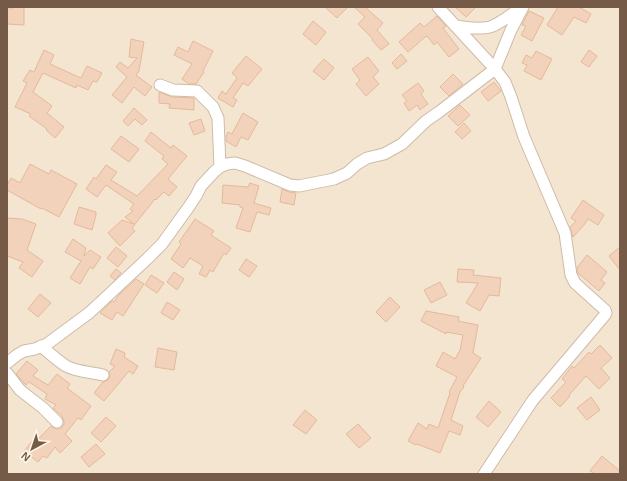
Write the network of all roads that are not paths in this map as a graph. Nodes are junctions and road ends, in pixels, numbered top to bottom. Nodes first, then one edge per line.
1 (438, 7) edge
2 (523, 7) edge
3 (455, 26) junction
4 (495, 69) junction
5 (160, 85) dead end
6 (220, 167) junction
7 (41, 346) junction
8 (7, 362) edge
9 (7, 372) edge
10 (103, 375) dead end
11 (57, 422) dead end
12 (484, 474) edge

1 - 3 street
2 - 3 street
2 - 4 street
3 - 4 street
4 - 6 street
4 - 12 street
5 - 6 street
6 - 7 street
7 - 8 street
7 - 10 street
9 - 11 street

